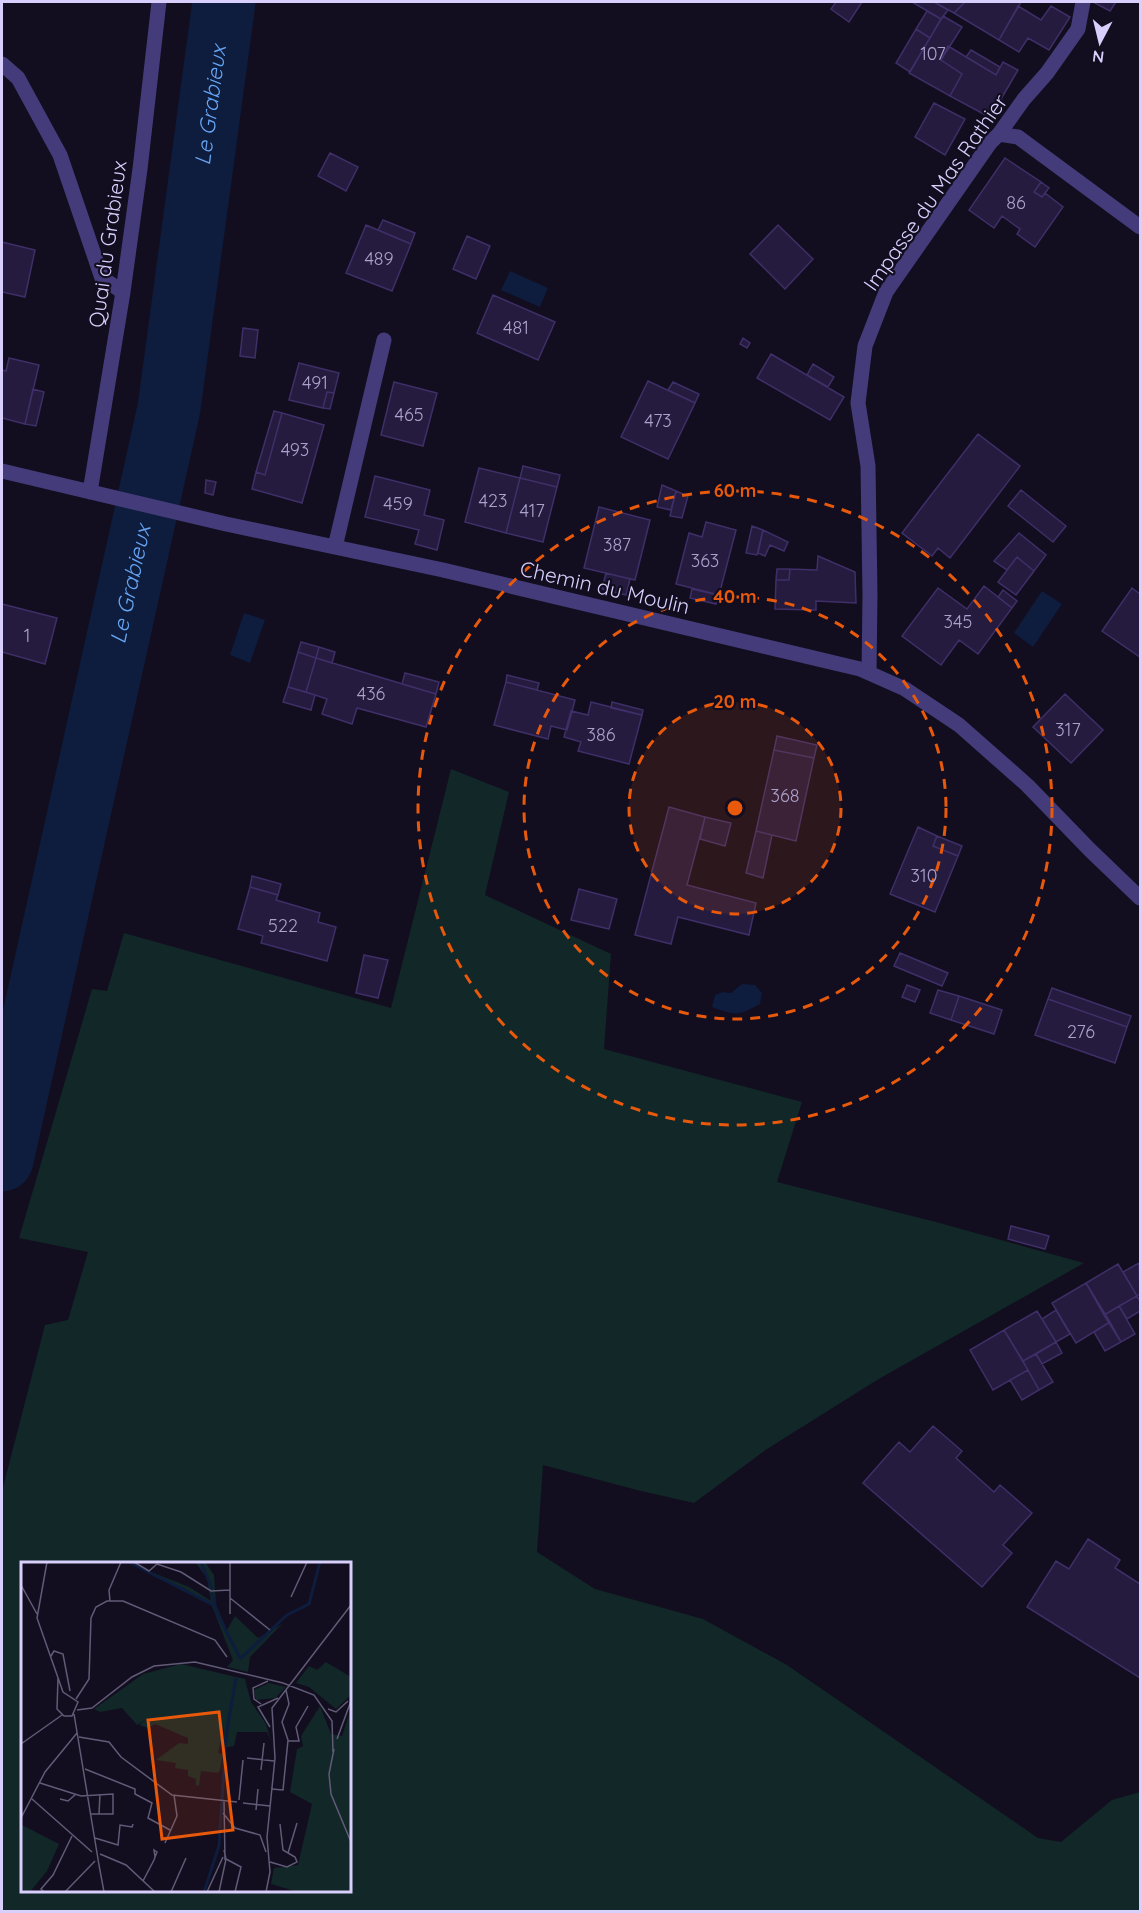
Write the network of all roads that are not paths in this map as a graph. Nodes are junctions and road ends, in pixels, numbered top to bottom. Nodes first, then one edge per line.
1 (159, 2) edge
2 (1083, 2) edge
3 (2, 64) edge
4 (999, 134) junction
5 (1140, 227) edge
6 (123, 292) junction
7 (384, 340) dead end
8 (2, 471) edge
9 (90, 492) junction
10 (335, 547) junction
11 (869, 673) junction
12 (1140, 898) edge

1 - 6 street, Quai du Grabieux
2 - 4 street, Impasse du Mas Rathier
3 - 6 street
4 - 5 street
4 - 11 street, Impasse du Mas Rathier
6 - 9 street, Quai du Grabieux
7 - 10 street
8 - 9 street, Chemin du Moulin
9 - 10 street, Chemin du Moulin
10 - 11 street, Chemin du Moulin
11 - 12 street, Chemin du Moulin

